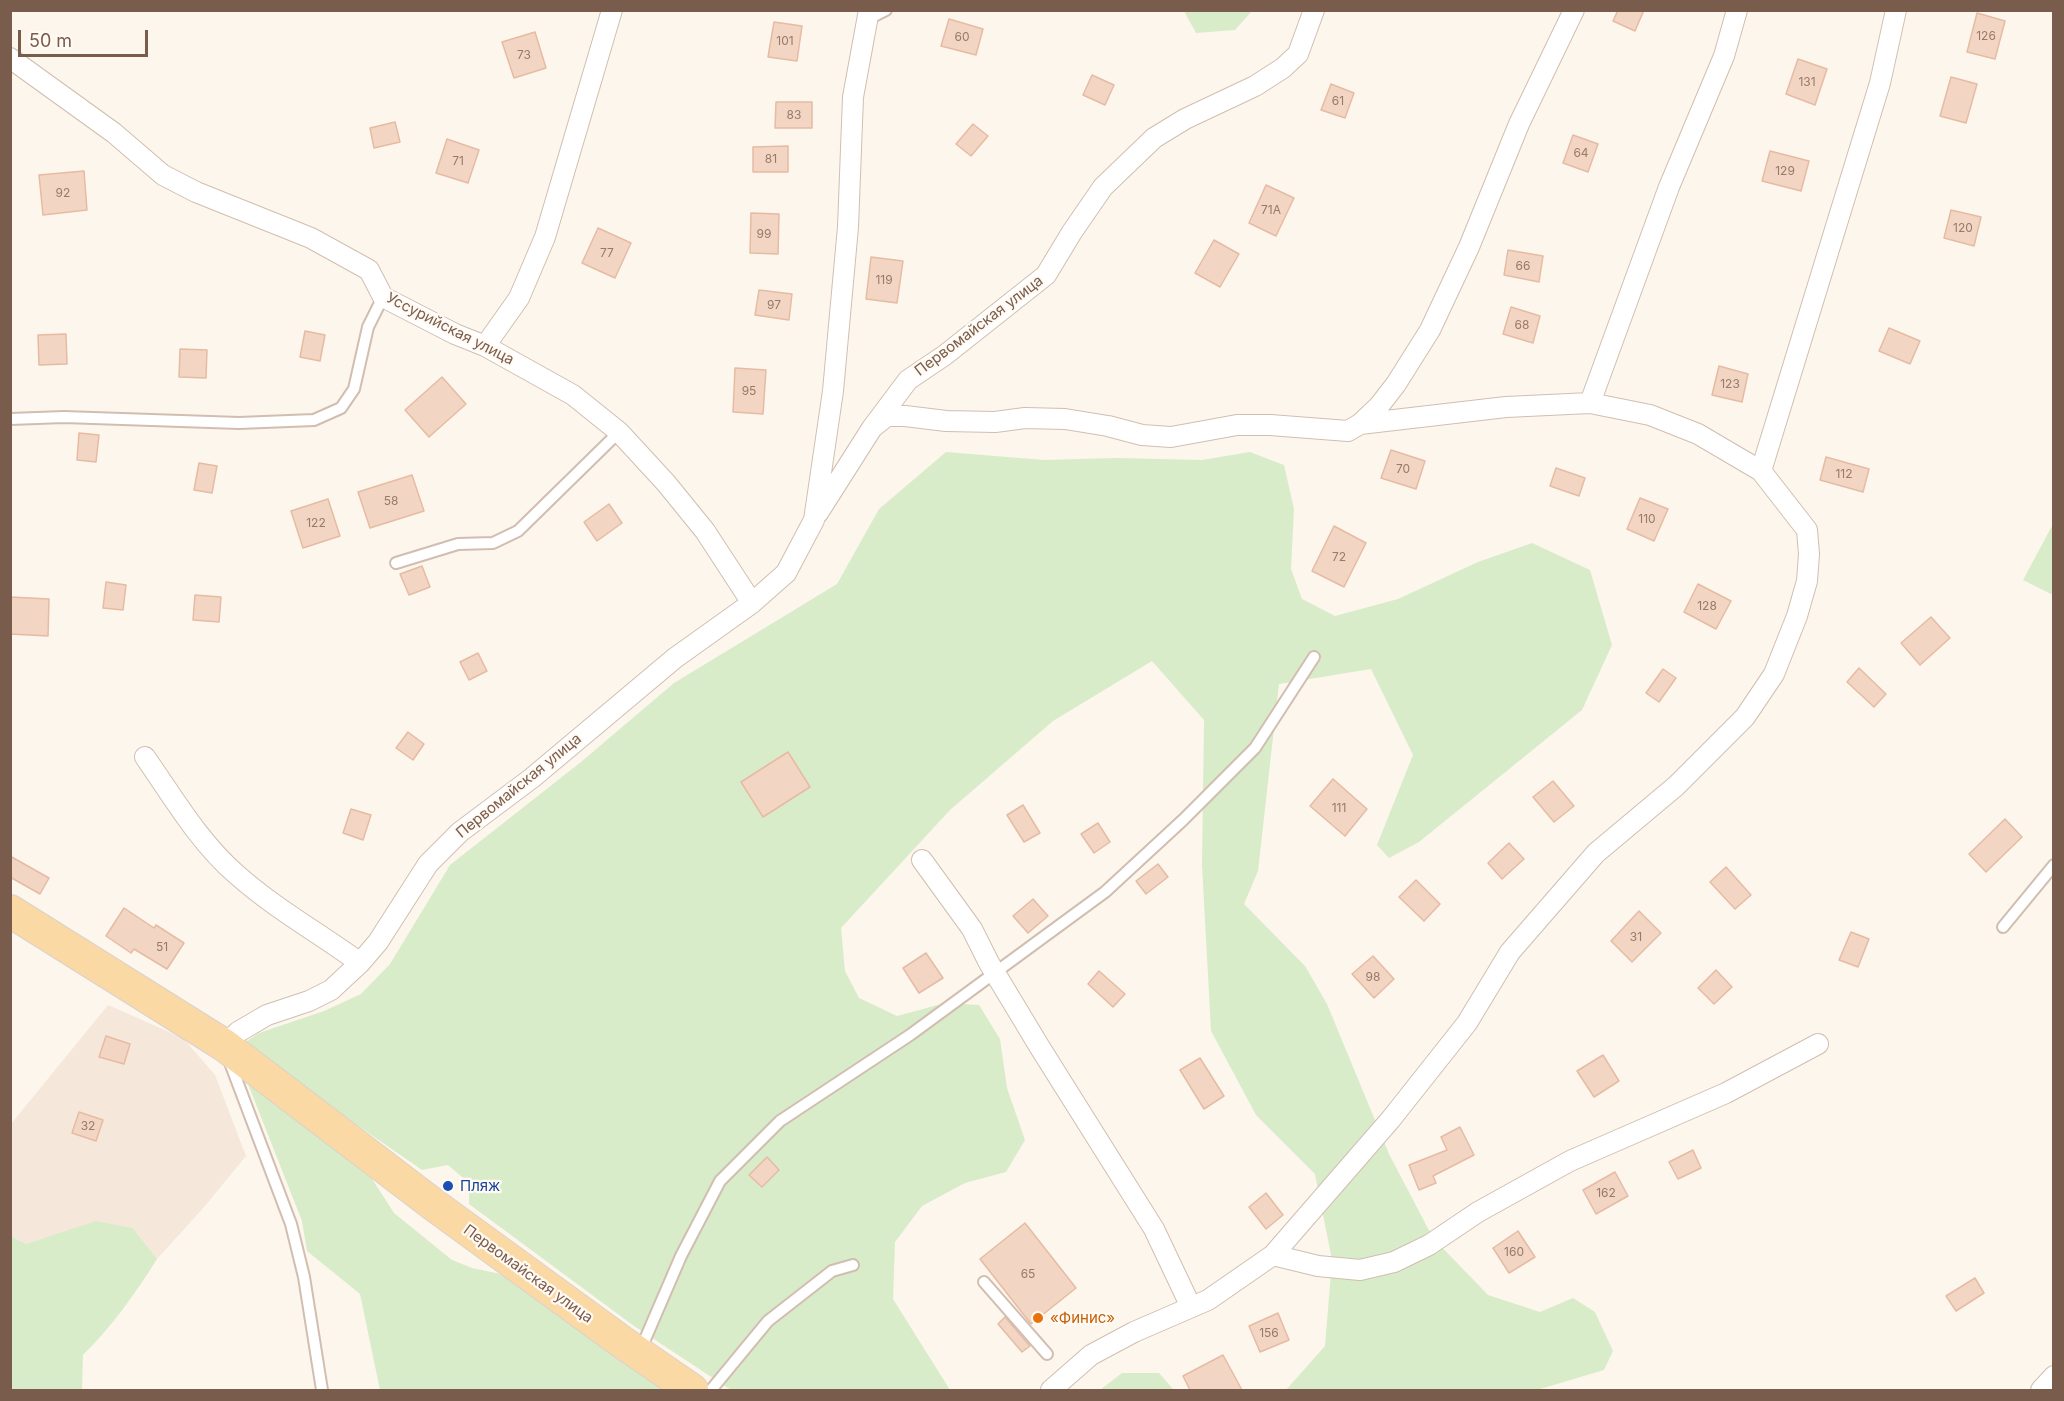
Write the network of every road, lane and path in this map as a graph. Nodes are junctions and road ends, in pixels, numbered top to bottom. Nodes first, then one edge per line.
1 (612, 10) edge
2 (886, 10) edge
3 (1314, 10) edge
4 (1575, 10) edge
5 (1737, 10) edge
6 (1896, 10) edge
7 (867, 15) edge
8 (10, 58) edge
9 (383, 297) junction
10 (485, 346) junction
11 (1590, 403) junction
12 (10, 419) edge
13 (1360, 424) junction
14 (872, 428) junction
15 (620, 432) junction
16 (1761, 471) junction
17 (814, 520) junction
18 (396, 563) dead end
19 (752, 603) junction
20 (1314, 657) dead end
21 (145, 757) dead end
22 (922, 860) dead end
23 (2054, 865) edge
24 (10, 911) edge
25 (2004, 927) dead end
26 (360, 963) junction
27 (994, 972) junction
28 (1818, 1044) dead end
29 (224, 1045) junction
30 (1273, 1255) junction
31 (853, 1265) dead end
32 (984, 1282) dead end
33 (1191, 1307) junction
34 (639, 1354) junction
35 (1047, 1354) dead end
36 (2054, 1376) edge
37 (322, 1390) edge
38 (692, 1390) edge
39 (711, 1390) edge
40 (1051, 1390) edge
41 (2042, 1390) edge

1 - 10 street
2 - 7 lane
3 - 14 street, Первомайская улица
4 - 13 street
5 - 11 street
6 - 16 street
7 - 17 street, Первомайская улица
8 - 9 street, Уссурийская улица
9 - 10 street, Уссурийская улица
9 - 12 lane
10 - 15 street, Уссурийская улица
11 - 13 street
11 - 16 street
13 - 14 street
14 - 17 street, Первомайская улица
15 - 18 lane
15 - 19 street, Уссурийская улица
16 - 30 street
17 - 19 street, Первомайская улица
19 - 26 street, Первомайская улица
20 - 27 lane
21 - 26 street
22 - 27 street
23 - 25 lane
24 - 29 main road, Первомайская улица
26 - 29 street, Первомайская улица
27 - 33 street
27 - 34 lane
28 - 30 street
29 - 34 main road, Первомайская улица
29 - 37 lane
30 - 33 street
31 - 39 lane
32 - 35 lane
33 - 40 street
34 - 38 main road, Первомайская улица
36 - 41 street

